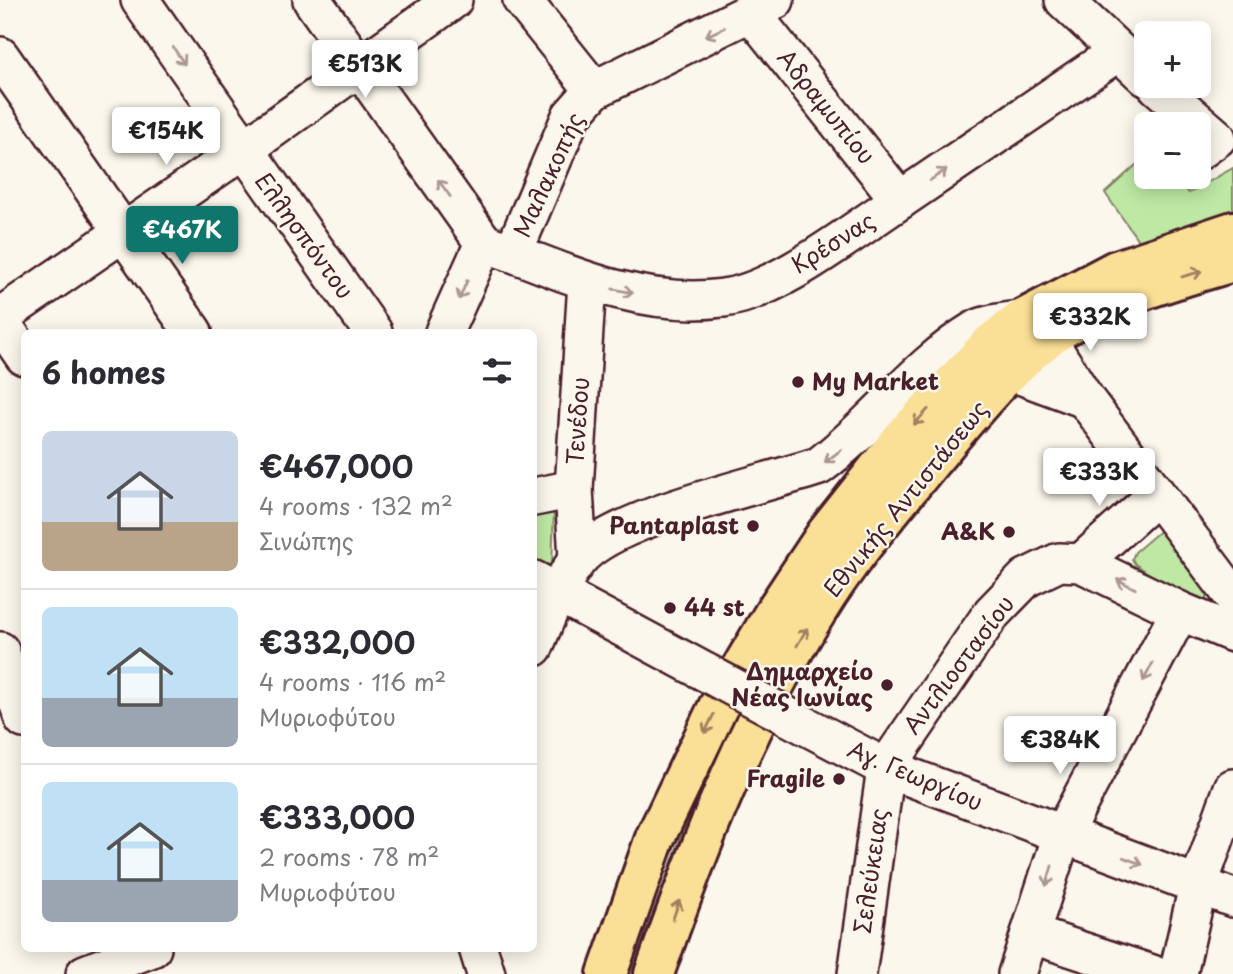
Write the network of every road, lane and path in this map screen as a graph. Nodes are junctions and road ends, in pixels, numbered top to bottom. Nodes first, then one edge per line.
1 (140, 0) edge
2 (312, 0) edge
3 (453, 0) edge
4 (522, 0) edge
5 (1064, 0) edge
6 (763, 7) edge
7 (1118, 52) junction
8 (0, 56) edge
9 (1134, 66) edge
10 (359, 69) junction
11 (594, 90) junction
12 (1171, 98) edge
13 (1187, 112) edge
14 (243, 150) junction
15 (900, 201) junction
16 (123, 231) junction
17 (1233, 231) edge
18 (498, 248) junction
19 (1233, 262) edge
20 (587, 282) junction
21 (0, 319) edge
22 (191, 329) edge
23 (371, 329) edge
24 (446, 329) edge
25 (1035, 329) junction
26 (21, 351) edge
27 (1012, 372) junction
28 (1085, 399) junction
29 (574, 489) junction
30 (1157, 495) junction
31 (537, 496) edge
32 (578, 559) junction
33 (1081, 563) junction
34 (547, 586) edge
35 (1233, 596) edge
36 (1180, 611) junction
37 (537, 633) edge
38 (1233, 633) edge
39 (6, 651) edge
40 (21, 708) edge
41 (886, 768) junction
42 (1233, 788) edge
43 (1062, 835) junction
44 (1198, 886) junction
45 (1233, 898) edge
46 (1030, 934) junction
47 (137, 952) edge
48 (479, 952) edge
49 (95, 963) edge
50 (486, 974) edge
51 (607, 974) edge
52 (654, 974) edge
53 (857, 974) edge
54 (1017, 974) edge
55 (1152, 974) edge
56 (1178, 974) edge

1 -> 14 street, Ελλησπόντου
2 - 10 street
3 - 10 street
4 - 11 street
5 - 7 street
6 -> 11 street, Μαλακοπής
6 - 15 street, Αδραμυπίου
7 - 9 street
15 -> 7 street, Κρέσνας
8 - 16 street
10 - 14 street
18 -> 10 street
11 - 18 street, Μαλακοπής
12 - 13 street
14 - 16 street
14 - 23 street, Ελλησπόντου
20 -> 15 street, Κρέσνας
16 - 21 street
16 - 22 street
17 - 25 main road, Εθνικής Αντιστάσεως
18 - 20 street, Κρέσνας
18 -> 24 street, Μαλακοπής
25 -> 19 main road, Εθνικής Αντιστάσεως
20 - 29 street, Τενέδου
21 - 26 street
25 - 27 main road, Εθνικής Αντιστάσεως
25 - 28 street
25 -> 32 street
25 -> 51 main road, Εθνικής Αντιστάσεως
27 - 28 street
52 -> 27 main road, Εθνικής Αντιστάσεως
28 - 30 street
29 - 31 street
29 - 32 street, Τενέδου
30 - 33 street
30 - 35 street
32 - 34 street
36 -> 33 street
33 - 41 street, Αντλιοστασίου
34 - 37 street
34 - 41 street, Αγ. Γεωργίου, bridge
36 - 38 street
36 -> 43 street
39 - 40 street
41 - 43 street, Αγ. Γεωργίου
41 - 53 street, Σελεύκειας
42 - 44 street
43 -> 44 street, Αγ. Γεωργίου
43 -> 46 street
44 - 45 street, Αγ. Γεωργίου
44 - 56 street
46 - 54 street
46 - 55 street
47 - 49 street
48 - 50 street

